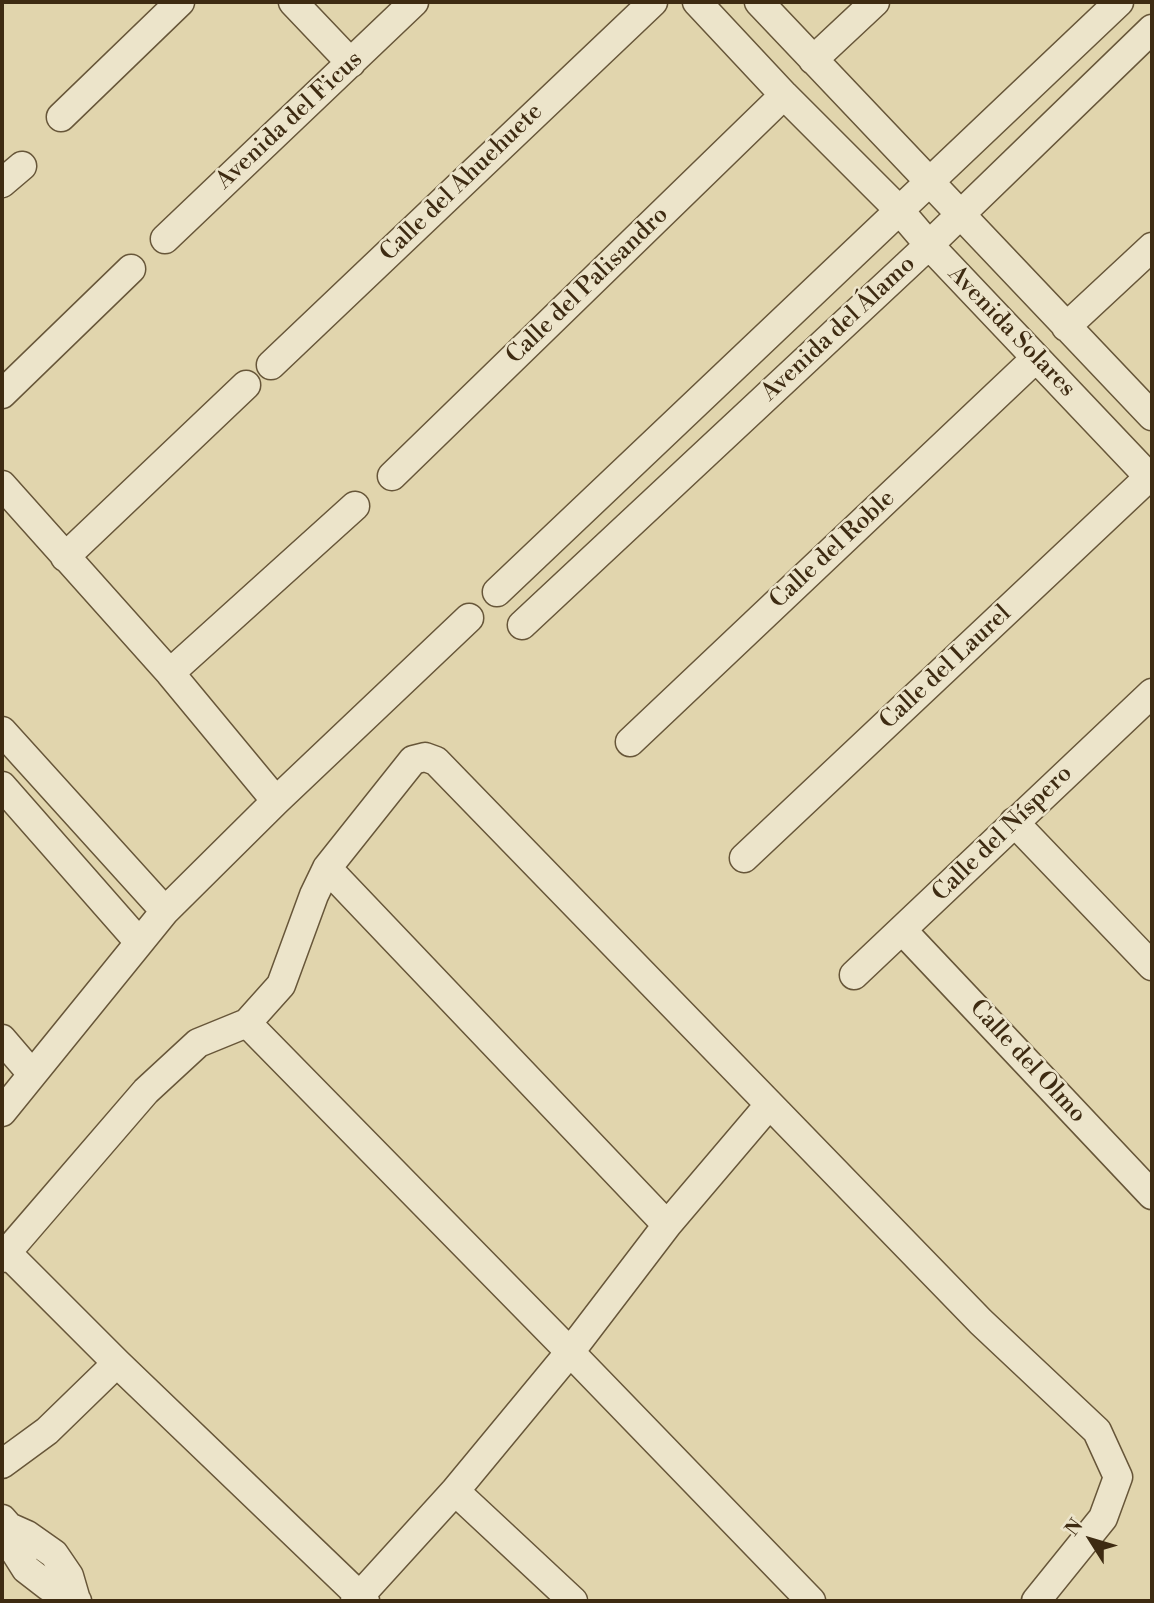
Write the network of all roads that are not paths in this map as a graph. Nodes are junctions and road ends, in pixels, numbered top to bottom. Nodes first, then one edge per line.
1 (180, 2) edge
2 (293, 2) edge
3 (414, 2) edge
4 (653, 2) edge
5 (697, 2) edge
6 (759, 2) edge
7 (875, 2) edge
8 (1119, 2) edge
9 (1152, 29) edge
10 (813, 60) junction
11 (351, 63) junction
12 (784, 95) junction
13 (61, 117) dead end
14 (930, 182) junction
15 (900, 211) junction
16 (961, 213) junction
17 (165, 239) dead end
18 (929, 245) junction
19 (1152, 247) edge
20 (131, 269) dead end
21 (1066, 327) junction
22 (1036, 358) junction
23 (271, 365) dead end
24 (246, 385) dead end
25 (2, 394) edge
26 (1152, 416) edge
27 (392, 476) dead end
28 (1151, 479) edge
29 (2, 485) edge
30 (355, 506) dead end
31 (65, 557) junction
32 (497, 592) dead end
33 (468, 618) dead end
34 (522, 625) dead end
35 (170, 673) junction
36 (1147, 709) edge
37 (2, 731) edge
38 (630, 742) dead end
39 (2, 786) edge
40 (276, 801) junction
41 (1014, 822) junction
42 (744, 858) dead end
43 (327, 868) junction
44 (165, 911) junction
45 (902, 930) junction
46 (139, 942) junction
47 (1152, 966) edge
48 (853, 975) dead end
49 (247, 1023) junction
50 (2, 1039) edge
51 (32, 1074) junction
52 (769, 1105) junction
53 (2, 1112) edge
54 (1152, 1195) edge
55 (667, 1225) junction
56 (4, 1256) edge
57 (570, 1352) junction
58 (117, 1363) junction
59 (2, 1464) edge
60 (455, 1491) junction
61 (6, 1523) edge
62 (360, 1599) edge
63 (76, 1601) edge
64 (573, 1601) edge
65 (811, 1601) edge
66 (1036, 1601) edge

1 - 13 street
2 - 11 street
3 - 11 street, Avenida del Ficus
4 - 23 street, Calle del Ahuehuete
5 - 12 street, Avenida Solares
6 - 10 street, Avenida Solares
7 - 10 street
8 - 14 street, Avenida del Álamo
9 - 16 street, Avenida del Álamo
10 - 14 street, Avenida Solares
11 - 17 street, Avenida del Ficus
12 - 15 street, Avenida Solares
12 - 27 street, Calle del Palisandro
14 - 15 street, Avenida del Álamo
14 - 16 street, Avenida Solares
15 - 18 street, Avenida Solares
15 - 32 street, Avenida del Álamo
16 - 18 street, Avenida del Álamo
16 - 21 street, Avenida Solares
18 - 22 street, Avenida Solares
18 - 34 street, Avenida del Álamo
19 - 21 street
20 - 25 street
21 - 26 street, Avenida Solares
22 - 28 street, Avenida Solares
22 - 38 street, Calle del Roble
24 - 31 street
28 - 42 street, Calle del Laurel
29 - 31 street
30 - 35 street
31 - 35 street
33 - 40 street
35 - 40 street
36 - 41 street, Calle del Níspero
37 - 44 street
39 - 46 street
40 - 44 street
41 - 45 street, Calle del Níspero
41 - 47 street
43 - 49 street
43 - 52 street
43 - 55 street
44 - 46 street
45 - 48 street, Calle del Níspero
45 - 54 street, Calle del Olmo
46 - 51 street
49 - 56 street
49 - 57 street
50 - 51 street
51 - 53 street
52 - 55 street
52 - 66 street
55 - 57 street
56 - 58 street
57 - 60 street
57 - 65 street
58 - 59 street
58 - 62 street
60 - 62 street
60 - 64 street
61 - 63 street

